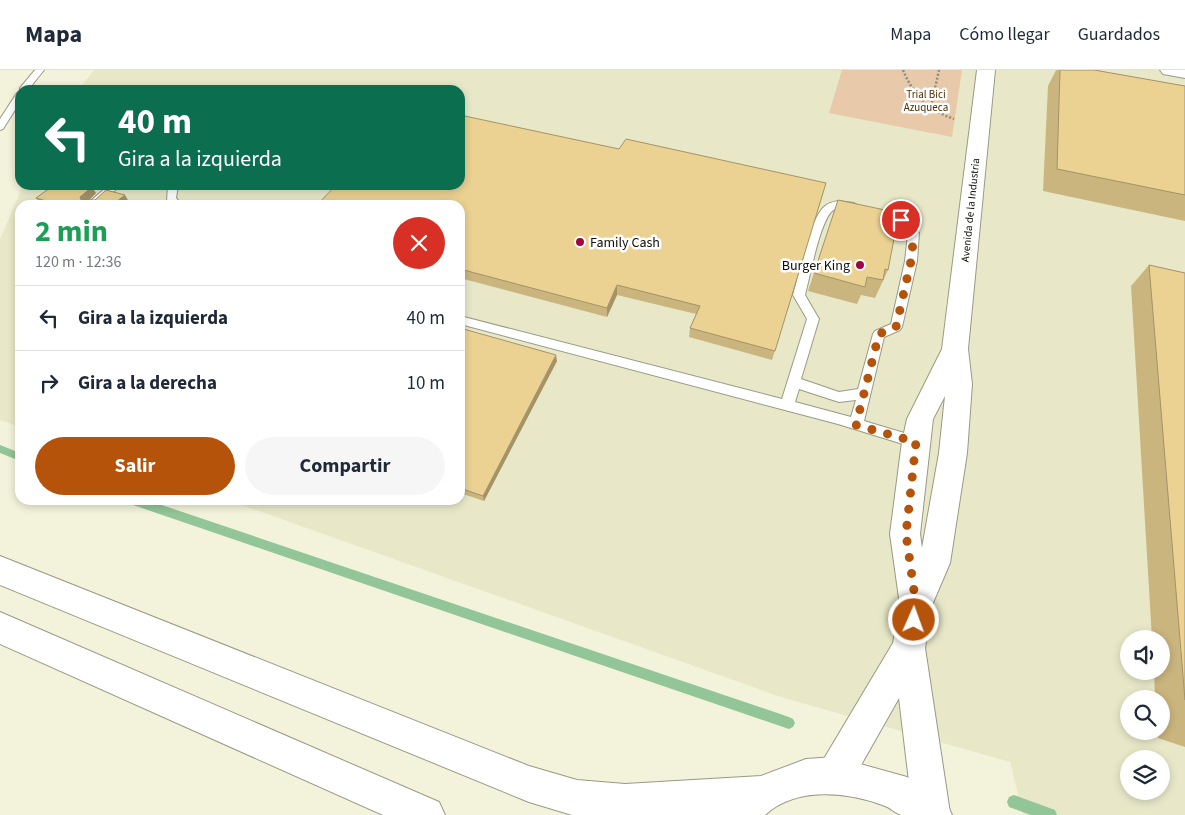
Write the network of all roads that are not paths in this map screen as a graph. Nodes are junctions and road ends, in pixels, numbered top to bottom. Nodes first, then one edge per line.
1 (40, 70) edge
2 (986, 70) edge
3 (1169, 70) edge
4 (1185, 73) edge
5 (27, 85) edge
6 (15, 103) edge
7 (0, 127) edge
8 (110, 190) edge
9 (98, 200) edge
10 (465, 321) edge
11 (955, 349) junction
12 (794, 382) junction
13 (863, 394) junction
14 (787, 406) junction
15 (856, 425) junction
16 (916, 442) junction
17 (935, 563) junction
18 (0, 570) edge
19 (916, 605) junction
20 (0, 628) edge
21 (909, 648) junction
22 (835, 775) junction
23 (750, 805) edge
24 (932, 814) edge
25 (426, 815) edge

1 - 5 lane
2 - 11 street, Avenida de la Industria
3 - 4 street
6 - 7 lane
8 - 9 lane
10 - 14 lane
11 - 16 street, Avenida de la Industria
11 - 17 street, Avenida de la Industria
12 - 13 lane
12 - 13 lane
12 - 14 lane
13 - 15 lane
14 - 15 lane
15 - 16 lane
16 - 17 street
16 - 19 street, Avenida de la Industria
17 - 19 street, Avenida de la Industria
18 - 23 street
19 - 21 street, Avenida de la Industria
20 - 25 street
21 - 22 street
21 - 24 street
22 - 23 street
22 - 24 street

